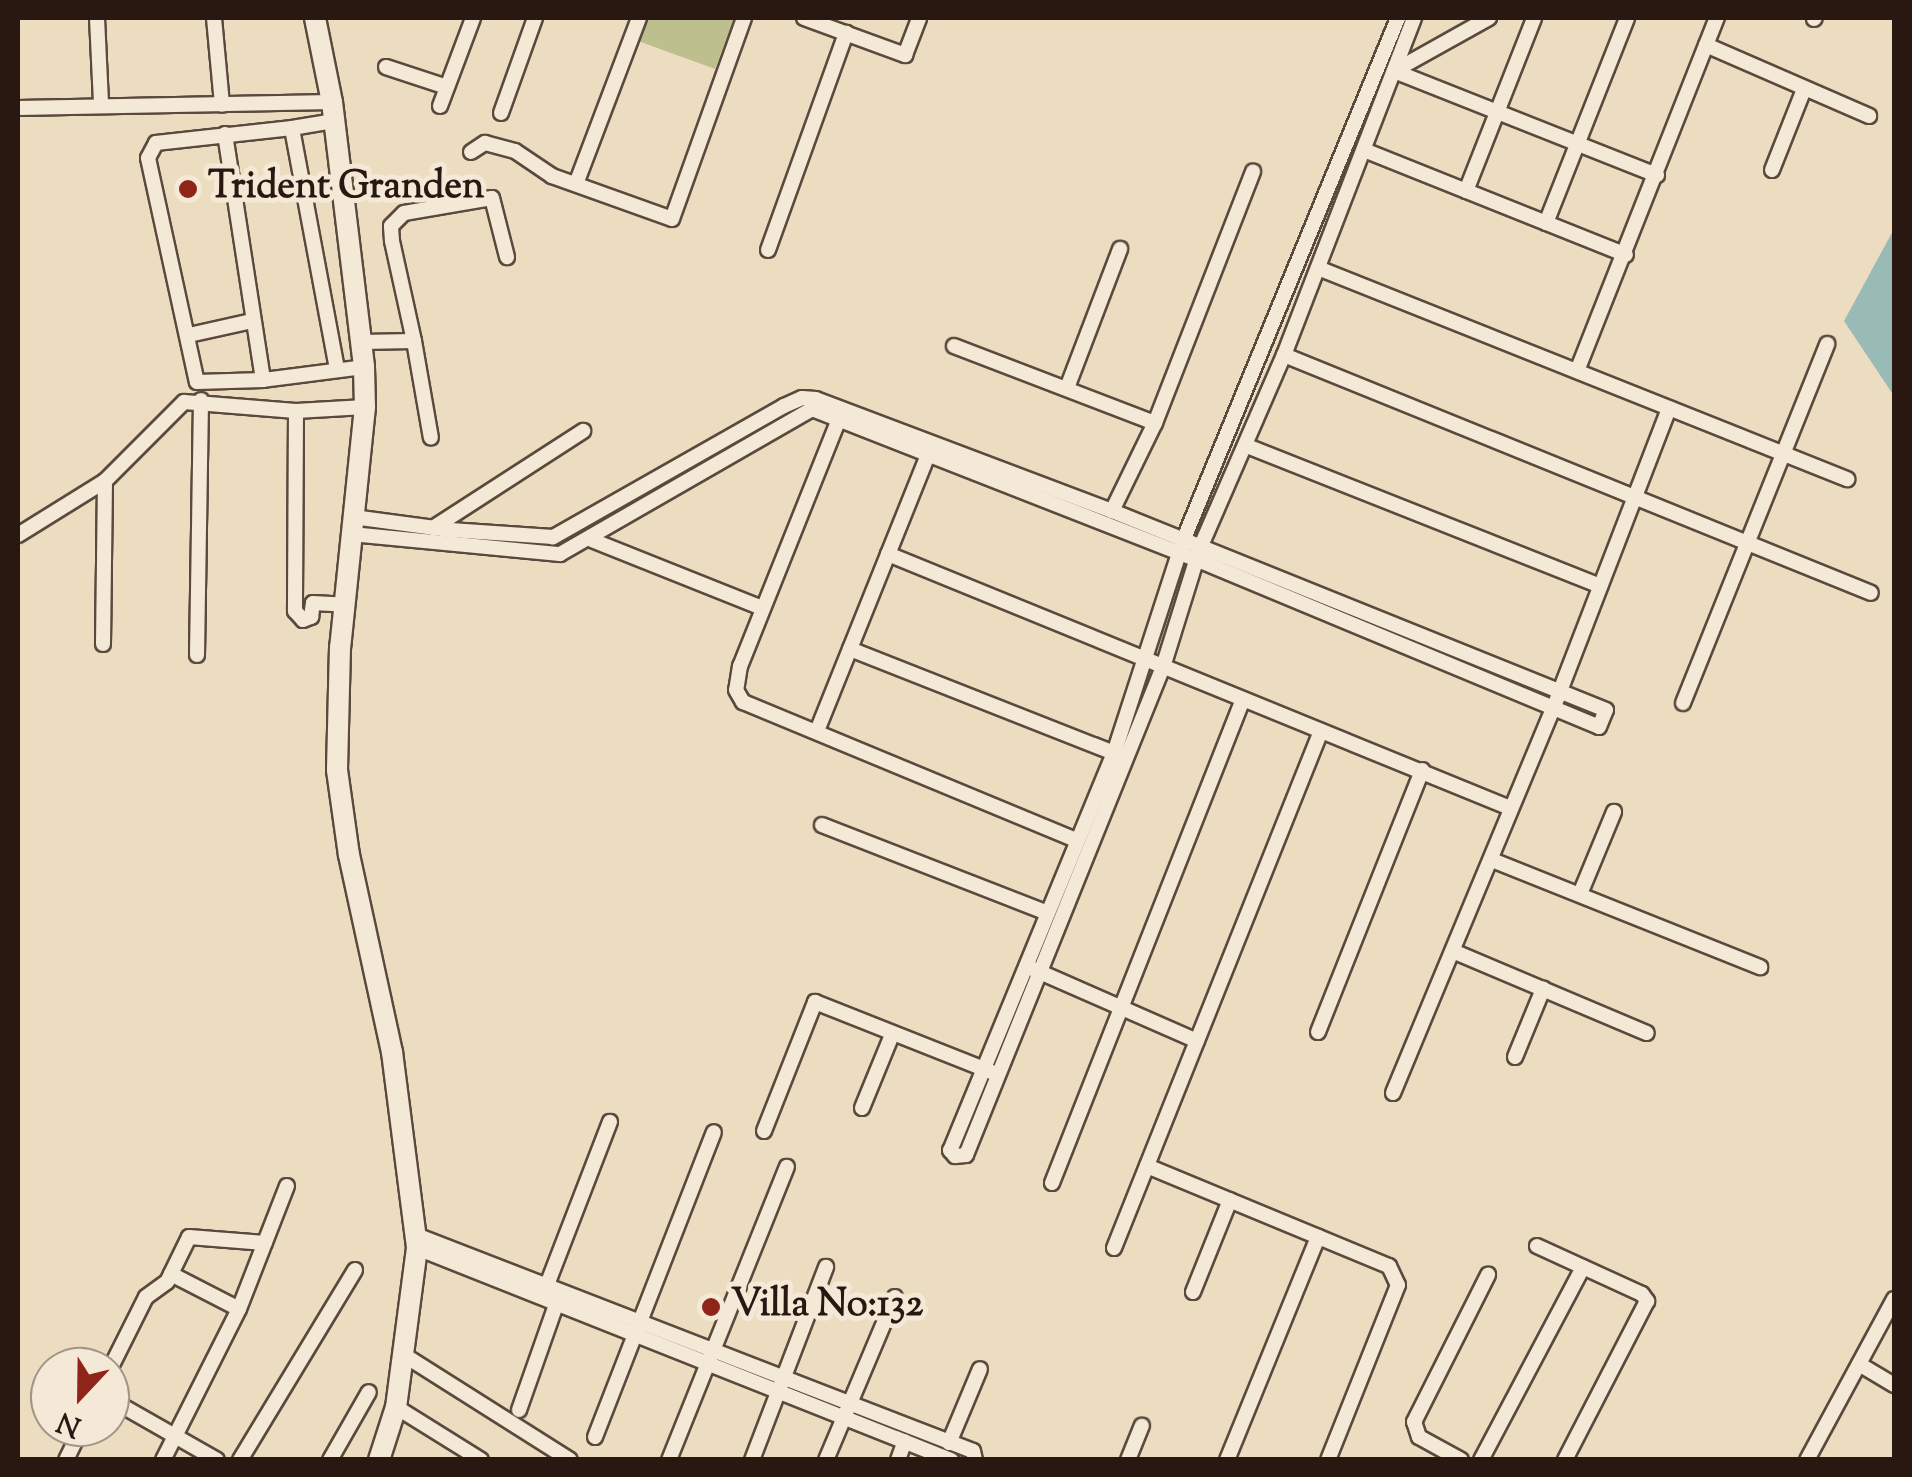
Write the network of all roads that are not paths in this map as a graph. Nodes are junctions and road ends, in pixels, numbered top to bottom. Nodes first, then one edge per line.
1 (97, 18) edge
2 (214, 18) edge
3 (315, 18) edge
4 (473, 18) edge
5 (535, 18) edge
6 (639, 18) edge
7 (744, 18) edge
8 (804, 18) edge
9 (919, 18) edge
10 (1398, 18) edge
11 (1414, 18) edge
12 (1489, 18) edge
13 (1534, 18) edge
14 (1627, 18) edge
15 (1717, 18) edge
16 (846, 33) junction
17 (1706, 45) junction
18 (386, 66) dead end
19 (1394, 71) junction
20 (447, 88) junction
21 (1804, 89) junction
22 (102, 103) junction
23 (222, 105) junction
24 (440, 106) dead end
25 (18, 108) edge
26 (333, 112) junction
27 (1497, 112) junction
28 (501, 113) dead end
29 (1870, 116) dead end
30 (292, 128) junction
31 (225, 134) junction
32 (1578, 144) junction
33 (1364, 150) junction
34 (471, 152) dead end
35 (1772, 170) dead end
36 (1254, 172) dead end
37 (1657, 175) junction
38 (576, 184) junction
39 (1466, 191) junction
40 (1546, 223) junction
41 (768, 250) dead end
42 (1120, 250) dead end
43 (1626, 255) junction
44 (507, 258) dead end
45 (1318, 268) junction
46 (252, 321) junction
47 (189, 335) junction
48 (414, 341) junction
49 (361, 342) junction
50 (1827, 344) dead end
51 (954, 346) dead end
52 (1284, 355) junction
53 (364, 368) junction
54 (337, 370) junction
55 (1577, 372) junction
56 (263, 380) junction
57 (1067, 388) junction
58 (201, 400) junction
59 (365, 408) junction
60 (1670, 408) junction
61 (296, 410) junction
62 (839, 419) junction
63 (1154, 424) junction
64 (583, 431) dead end
65 (431, 438) dead end
66 (1247, 446) junction
67 (929, 453) junction
68 (1782, 454) junction
69 (1846, 480) dead end
70 (104, 481) junction
71 (1634, 497) junction
72 (1112, 511) junction
73 (352, 526) junction
74 (433, 528) junction
75 (18, 535) edge
76 (592, 540) junction
77 (1747, 543) junction
78 (1181, 547) junction
79 (888, 554) junction
80 (1199, 554) junction
81 (1600, 586) junction
82 (1871, 593) dead end
83 (346, 605) junction
84 (762, 608) junction
85 (104, 644) dead end
86 (850, 650) junction
87 (197, 656) dead end
88 (1146, 662) junction
89 (1163, 667) junction
90 (1560, 691) junction
91 (1243, 700) junction
92 (1683, 703) dead end
93 (1553, 708) junction
94 (1321, 730) junction
95 (816, 731) junction
96 (1114, 753) junction
97 (1422, 770) junction
98 (1510, 808) junction
99 (1614, 812) dead end
100 (822, 825) dead end
101 (1074, 839) junction
102 (1492, 860) junction
103 (1580, 894) junction
104 (1045, 912) junction
105 (1454, 952) junction
106 (1760, 967) dead end
107 (1031, 968) junction
108 (1543, 989) junction
109 (1119, 1006) junction
110 (1318, 1032) dead end
111 (1647, 1033) dead end
112 (892, 1035) junction
113 (1197, 1041) junction
114 (1515, 1056) dead end
115 (991, 1072) junction
116 (1393, 1093) dead end
117 (862, 1108) dead end
118 (610, 1122) dead end
119 (764, 1131) dead end
120 (714, 1132) dead end
121 (1147, 1166) junction
122 (786, 1167) dead end
123 (1052, 1183) dead end
124 (287, 1186) dead end
125 (1230, 1200) junction
126 (1318, 1237) junction
127 (417, 1242) junction
128 (265, 1243) junction
129 (1537, 1246) dead end
130 (1114, 1248) dead end
131 (1582, 1266) junction
132 (826, 1267) dead end
133 (354, 1270) dead end
134 (172, 1274) junction
135 (1488, 1275) dead end
136 (547, 1286) junction
137 (1193, 1292) dead end
138 (896, 1297) dead end
139 (1894, 1299) edge
140 (557, 1302) junction
141 (239, 1309) junction
142 (635, 1326) junction
143 (121, 1347) edge
144 (709, 1354) junction
145 (404, 1356) junction
146 (1859, 1364) junction
147 (980, 1369) dead end
148 (781, 1383) junction
149 (1894, 1384) edge
150 (370, 1392) dead end
151 (396, 1407) junction
152 (130, 1410) edge
153 (519, 1410) dead end
154 (847, 1411) junction
155 (1142, 1426) dead end
156 (176, 1436) junction
157 (595, 1437) dead end
158 (905, 1440) junction
159 (947, 1455) edge
160 (164, 1460) edge
161 (218, 1460) edge
162 (240, 1460) edge
163 (330, 1460) edge
164 (379, 1460) edge
165 (484, 1460) edge
166 (496, 1460) edge
167 (570, 1460) edge
168 (669, 1460) edge
169 (752, 1460) edge
170 (826, 1460) edge
171 (898, 1460) edge
172 (975, 1460) edge
173 (1128, 1460) edge
174 (1227, 1460) edge
175 (1328, 1460) edge
176 (1462, 1460) edge
177 (1481, 1460) edge
178 (1566, 1460) edge
179 (1807, 1460) edge

1 - 22 street
2 - 23 street
3 - 26 main road
4 - 20 street
5 - 28 street
6 - 38 street
7 - 38 street
8 - 16 street
9 - 16 street
10 - 78 street
11 - 19 street
12 - 19 street
13 - 27 street
14 - 32 street
15 - 17 street
16 - 41 street
17 - 21 street
17 - 37 street
18 - 20 street
19 - 27 street
19 - 33 street
20 - 24 street
21 - 29 street
21 - 35 street
22 - 23 street
22 - 25 street
23 - 26 street
26 - 30 street
26 - 49 main road
27 - 32 street
27 - 39 street
30 - 31 street
30 - 54 street
31 - 46 street
31 - 47 street
32 - 37 street
32 - 40 street
33 - 39 street
33 - 45 street
34 - 38 street
36 - 63 street
37 - 43 street
39 - 40 street
40 - 43 street
42 - 57 street
43 - 55 street
44 - 48 street
45 - 52 street
45 - 55 street
46 - 47 street
46 - 56 street
47 - 56 street
48 - 49 street
48 - 65 street
49 - 53 main road
50 - 68 street
51 - 57 street
52 - 66 street
52 - 71 street
53 - 54 street
53 - 59 main road
54 - 56 street
55 - 60 street
57 - 63 street
58 - 61 street
58 - 70 street
58 - 87 street
59 - 61 street
59 - 73 main road
60 - 68 street
60 - 71 street
61 - 83 street
62 - 67 street
62 - 76 street
62 - 84 street
63 - 72 street
64 - 74 street
66 - 80 street
66 - 81 street
67 - 78 street
67 - 79 street
68 - 69 street
68 - 77 street
70 - 75 street
70 - 85 street
71 - 77 street
71 - 81 street
72 - 74 street
72 - 78 street
73 - 74 street
73 - 76 street
73 - 83 main road
76 - 84 street
77 - 82 street
77 - 92 street
78 - 80 street
78 - 88 street
79 - 86 street
79 - 88 street
80 - 89 street
80 - 90 street
80 - 93 street
81 - 90 street
83 - 127 main road
84 - 95 street
86 - 95 street
86 - 96 street
88 - 89 street
88 - 96 street
89 - 91 street
89 - 107 street
90 - 93 street
90 - 93 street
91 - 94 street
91 - 109 street
93 - 98 street
94 - 97 street
94 - 113 street
95 - 101 street
96 - 101 street
97 - 98 street
97 - 110 street
98 - 102 street
99 - 103 street
100 - 104 street
101 - 104 street
102 - 103 street
102 - 105 street
103 - 106 street
104 - 107 street
105 - 108 street
105 - 116 street
107 - 109 street
107 - 115 street
108 - 111 street
108 - 114 street
109 - 113 street
109 - 123 street
112 - 115 street
112 - 117 street
112 - 119 street
113 - 121 street
115 - 115 street
118 - 136 street
120 - 142 street
121 - 125 street
121 - 130 street
122 - 144 street
124 - 128 street
125 - 126 street
125 - 137 street
126 - 174 street
126 - 175 street
127 - 136 street
127 - 140 street
127 - 145 main road
128 - 134 street
128 - 141 street
129 - 131 street
131 - 177 street
131 - 178 street
132 - 148 street
133 - 162 street
134 - 141 street
134 - 143 street
135 - 176 street
136 - 142 street
138 - 154 street
139 - 146 street
140 - 142 street
140 - 153 street
141 - 156 street
142 - 144 street
142 - 157 street
144 - 148 street
144 - 168 street
145 - 151 main road
145 - 167 street
146 - 149 street
146 - 179 street
147 - 159 street
148 - 154 street
148 - 169 street
150 - 163 street
151 - 164 main road
151 - 165 street
152 - 156 street
154 - 158 street
154 - 159 street
154 - 170 street
155 - 173 street
156 - 160 street
156 - 161 street
158 - 159 street
158 - 171 street
159 - 172 street
165 - 166 street

